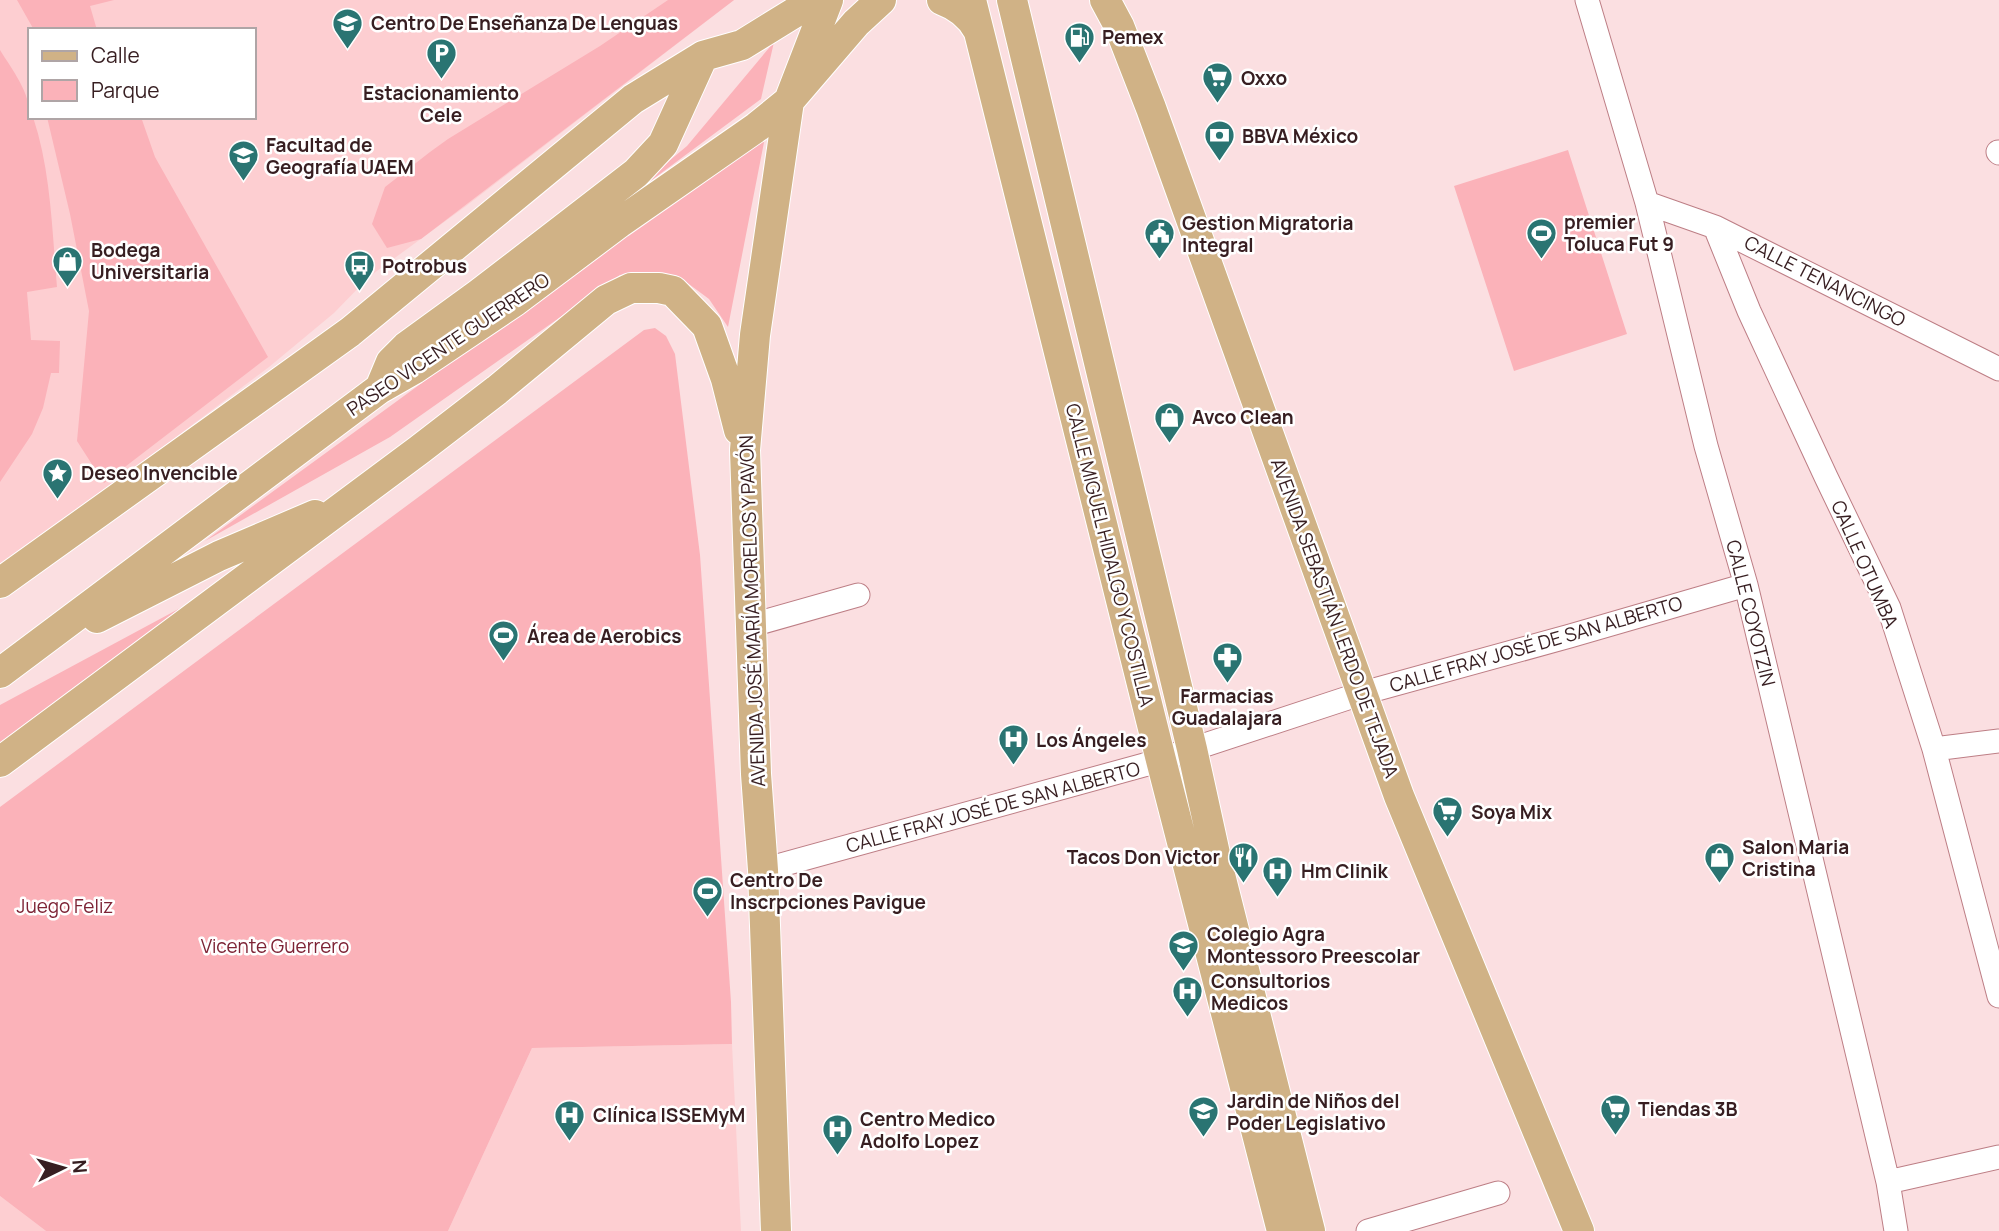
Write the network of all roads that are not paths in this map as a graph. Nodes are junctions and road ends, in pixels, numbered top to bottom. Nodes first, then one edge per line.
1 (820, 0) edge
2 (828, 0) edge
3 (881, 0) edge
4 (942, 0) edge
5 (971, 0) edge
6 (1012, 0) edge
7 (1105, 0) edge
8 (1587, 0) edge
9 (981, 34) junction
10 (703, 56) junction
11 (789, 101) junction
12 (1647, 203) junction
13 (1715, 227) junction
14 (1999, 369) edge
15 (379, 389) junction
16 (745, 450) junction
17 (355, 499) junction
18 (0, 583) edge
19 (1746, 585) junction
20 (858, 595) dead end
21 (752, 625) junction
22 (34, 648) junction
23 (0, 673) edge
24 (1363, 693) junction
25 (1999, 741) edge
26 (1934, 748) junction
27 (1192, 749) junction
28 (1161, 760) junction
29 (0, 762) edge
30 (763, 870) junction
31 (1999, 996) edge
32 (1999, 1157) edge
33 (1888, 1182) junction
34 (1498, 1193) dead end
35 (776, 1231) edge
36 (1282, 1231) edge
37 (1310, 1231) edge
38 (1368, 1231) edge
39 (1579, 1231) edge
40 (1896, 1231) edge

1 - 10 main road
2 - 11 main road, AVENIDA JOSÉ MARÍA MORELOS Y PAVÓN
3 - 11 main road, PASEO VICENTE GUERRERO
4 - 9 main road
5 - 9 main road, CALLE MIGUEL HIDALGO Y COSTILLA
6 - 27 main road, CALLE MIGUEL HIDALGO Y COSTILLA
7 - 24 main road, AVENIDA SEBASTIÁN LERDO DE TEJADA
8 - 12 street, CALLE COYOTZIN
9 - 28 main road, CALLE MIGUEL HIDALGO Y COSTILLA
10 - 15 main road
10 - 18 main road
11 - 15 main road, PASEO VICENTE GUERRERO
11 - 16 main road, AVENIDA JOSÉ MARÍA MORELOS Y PAVÓN
12 - 13 street, CALLE TENANCINGO
12 - 19 street, CALLE COYOTZIN
13 - 14 street, CALLE TENANCINGO
13 - 26 street, CALLE OTUMBA
15 - 22 main road, PASEO VICENTE GUERRERO
16 - 17 main road
16 - 21 main road, AVENIDA JOSÉ MARÍA MORELOS Y PAVÓN
17 - 22 main road
17 - 29 main road
19 - 24 street, CALLE FRAY JOSÉ DE SAN ALBERTO
19 - 33 street, CALLE COYOTZIN
20 - 21 street
21 - 30 main road, AVENIDA JOSÉ MARÍA MORELOS Y PAVÓN
22 - 23 main road, PASEO VICENTE GUERRERO
24 - 27 street, CALLE FRAY JOSÉ DE SAN ALBERTO
24 - 39 main road, AVENIDA SEBASTIÁN LERDO DE TEJADA
25 - 26 street
26 - 31 street, CALLE OTUMBA
27 - 28 street, CALLE FRAY JOSÉ DE SAN ALBERTO
27 - 37 main road, CALLE MIGUEL HIDALGO Y COSTILLA
28 - 30 street, CALLE FRAY JOSÉ DE SAN ALBERTO
28 - 36 main road, CALLE MIGUEL HIDALGO Y COSTILLA
30 - 35 main road, AVENIDA JOSÉ MARÍA MORELOS Y PAVÓN
32 - 33 street
33 - 40 street, CALLE COYOTZIN
34 - 38 street

